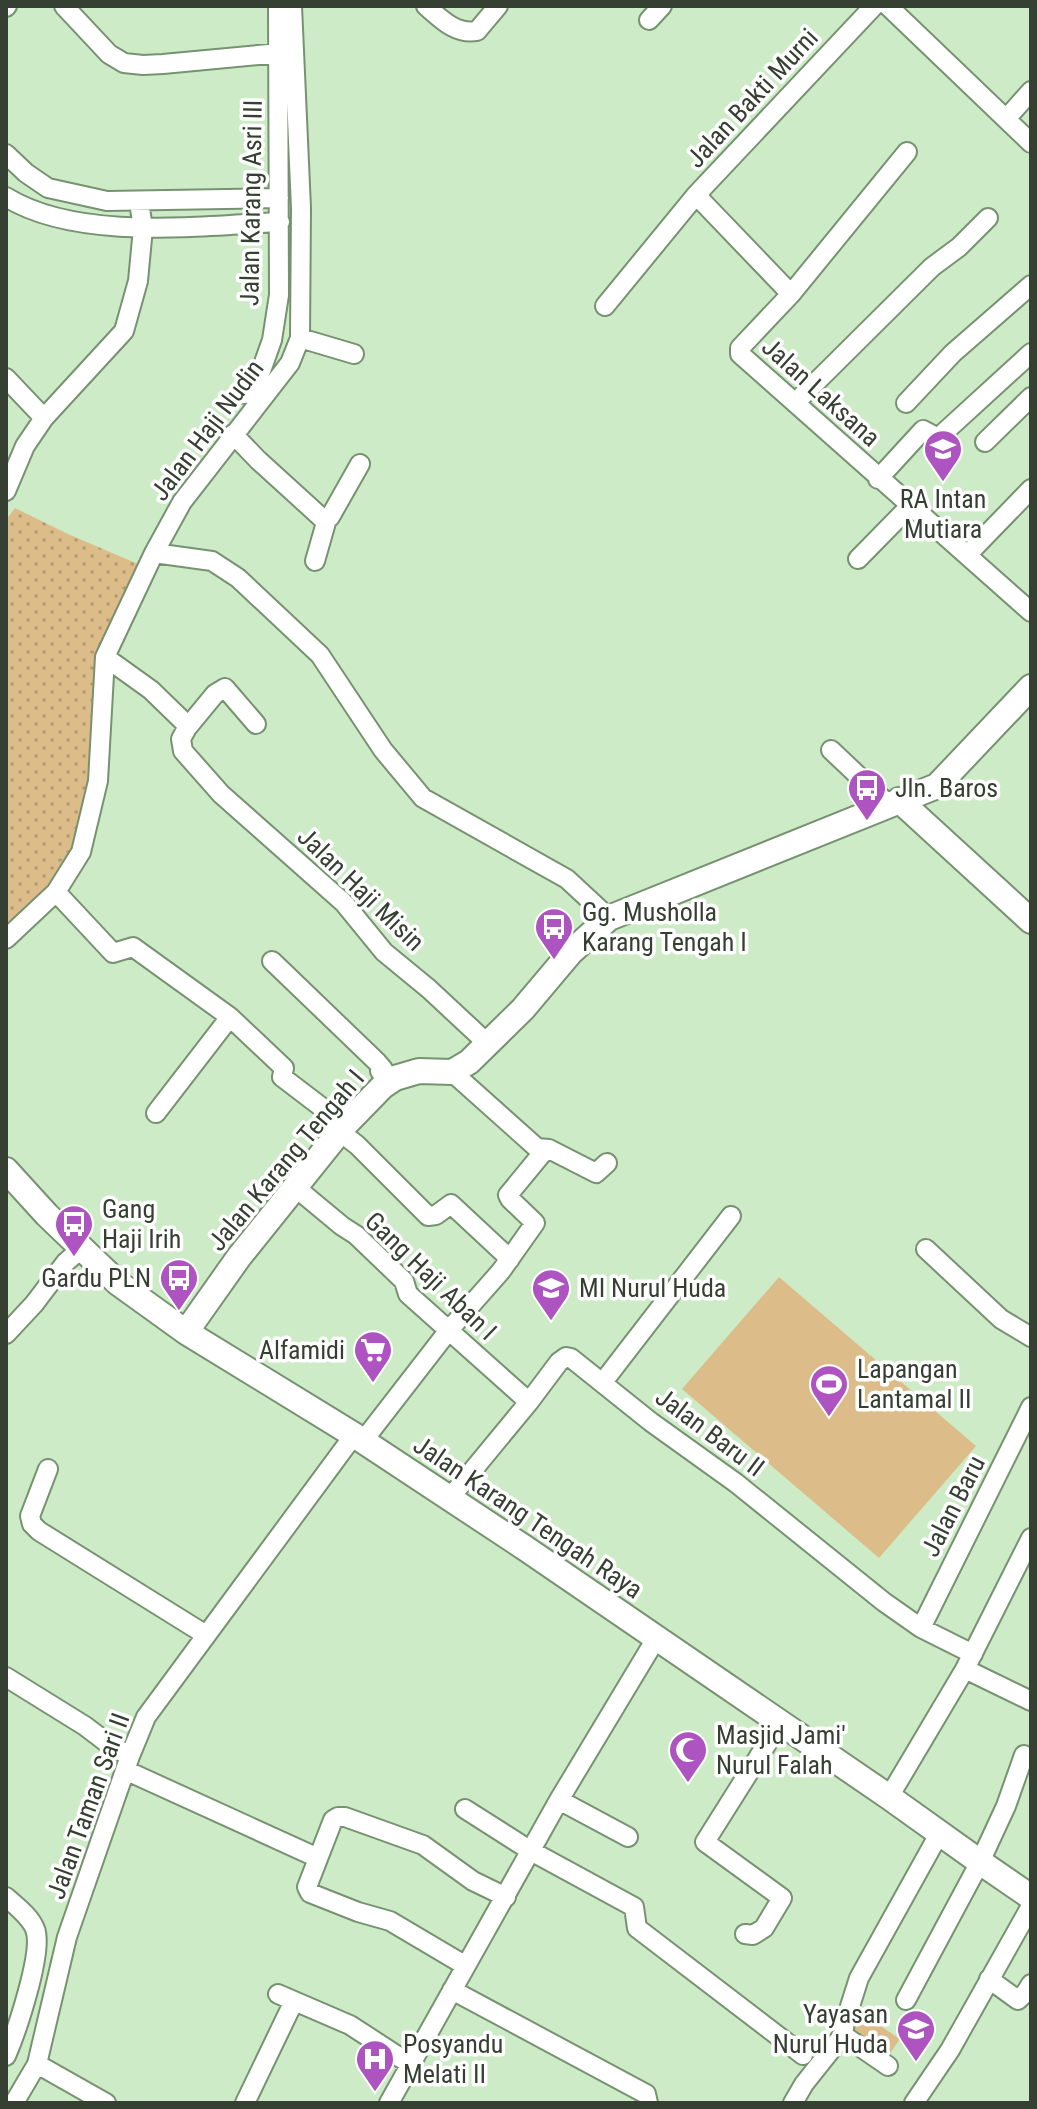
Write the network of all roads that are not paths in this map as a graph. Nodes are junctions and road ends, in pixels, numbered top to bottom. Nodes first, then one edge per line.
1 (64, 6) edge
2 (278, 6) edge
3 (292, 6) edge
4 (426, 6) edge
5 (498, 6) edge
6 (662, 6) edge
7 (874, 6) edge
8 (888, 6) edge
9 (649, 20) dead end
10 (279, 53) junction
11 (1031, 91) edge
12 (1006, 119) junction
13 (1031, 143) edge
14 (907, 152) dead end
15 (6, 154) edge
16 (696, 195) junction
17 (6, 197) edge
18 (279, 198) junction
19 (139, 202) junction
20 (988, 218) dead end
21 (280, 222) junction
22 (143, 228) junction
23 (1031, 285) edge
24 (791, 294) junction
25 (605, 306) dead end
26 (300, 338) junction
27 (1031, 353) edge
28 (354, 354) dead end
29 (6, 378) edge
30 (245, 394) dead end
31 (1031, 397) edge
32 (795, 403) junction
33 (906, 403) dead end
34 (44, 418) junction
35 (233, 434) junction
36 (985, 442) dead end
37 (360, 464) dead end
38 (878, 479) junction
39 (1031, 489) edge
40 (6, 491) edge
41 (910, 506) junction
42 (327, 519) junction
43 (154, 553) junction
44 (967, 555) junction
45 (858, 559) dead end
46 (315, 561) dead end
47 (1031, 612) edge
48 (105, 657) junction
49 (1031, 687) edge
50 (256, 724) dead end
51 (187, 728) junction
52 (831, 750) dead end
53 (894, 802) junction
54 (56, 892) junction
55 (609, 918) junction
56 (1031, 921) edge
57 (6, 939) edge
58 (272, 961) dead end
59 (230, 1017) junction
60 (488, 1044) junction
61 (452, 1072) junction
62 (389, 1081) junction
63 (156, 1113) dead end
64 (343, 1129) junction
65 (545, 1150) junction
66 (607, 1163) dead end
67 (6, 1170) edge
68 (295, 1187) junction
69 (731, 1216) dead end
70 (81, 1249) junction
71 (926, 1249) dead end
72 (510, 1259) junction
73 (449, 1330) junction
74 (186, 1332) junction
75 (6, 1334) edge
76 (1031, 1337) edge
77 (603, 1382) junction
78 (529, 1402) junction
79 (1031, 1407) edge
80 (359, 1438) junction
81 (48, 1469) dead end
82 (449, 1499) junction
83 (1031, 1538) edge
84 (1022, 1577) edge
85 (921, 1628) junction
86 (206, 1635) junction
87 (657, 1637) junction
88 (969, 1661) junction
89 (6, 1677) edge
90 (1031, 1701) edge
91 (780, 1723) junction
92 (1024, 1755) dead end
93 (128, 1763) junction
94 (889, 1797) junction
95 (559, 1800) junction
96 (465, 1809) dead end
97 (939, 1834) junction
98 (628, 1837) dead end
99 (531, 1851) junction
100 (318, 1858) junction
101 (980, 1862) junction
102 (6, 1897) edge
103 (506, 1897) junction
104 (1031, 1897) edge
105 (1031, 1906) edge
106 (745, 1934) dead end
107 (466, 1966) junction
108 (989, 1979) junction
109 (1031, 1984) edge
110 (452, 1990) junction
111 (906, 2000) dead end
112 (843, 2035) junction
113 (803, 2055) dead end
114 (6, 2056) edge
115 (37, 2064) junction
116 (410, 2064) junction
117 (888, 2066) dead end
118 (14, 2103) edge
119 (106, 2103) edge
120 (245, 2103) edge
121 (389, 2103) edge
122 (648, 2103) edge
123 (793, 2103) edge
124 (914, 2103) edge

1 - 10 street
2 - 10 street, Jalan Karang Asri III
3 - 26 street, Jalan Haji Nudin
4 - 5 street
6 - 9 street
7 - 16 street, Jalan Bakti Murni
8 - 12 street
10 - 18 street, Jalan Karang Asri III
11 - 12 street
12 - 13 street
14 - 24 street, Jalan Laksana
15 - 19 street
16 - 24 street, Jalan Bakti Murni
16 - 25 street
17 - 22 street
18 - 19 street
18 - 21 street, Jalan Karang Asri III
19 - 22 street
20 - 32 street
21 - 22 street
21 - 30 street, Jalan Karang Asri III
22 - 34 street
23 - 33 street
24 - 32 street, Jalan Laksana
26 - 28 street
26 - 35 street, Jalan Haji Nudin
27 - 38 street
29 - 34 street
31 - 36 street
32 - 38 street, Jalan Laksana
34 - 40 street
35 - 42 street
35 - 43 street, Jalan Haji Nudin
37 - 42 street
38 - 41 street, Jalan Laksana
39 - 44 street
41 - 44 street, Jalan Laksana
41 - 45 street
42 - 46 street
43 - 48 street, Jalan Haji Nudin
43 - 55 street
44 - 47 street, Jalan Laksana
48 - 51 street
48 - 54 street, Jalan Haji Nudin
49 - 53 street
50 - 51 street
51 - 60 street, Jalan Haji Misin
52 - 53 street
53 - 55 street
53 - 56 street
54 - 57 street, Jalan Haji Nudin
54 - 59 street
55 - 60 street
58 - 62 street
59 - 63 street
59 - 64 street
60 - 61 street
61 - 62 street, Jalan Karang Tengah I
61 - 65 street
62 - 64 street, Jalan Karang Tengah I
64 - 68 street, Jalan Karang Tengah I
64 - 72 street
65 - 66 street
65 - 72 street, Jalan Taman Sari II
67 - 70 street, Jalan Karang Tengah Raya
68 - 73 street, Gang Haji Aban I
68 - 74 street, Jalan Karang Tengah I
69 - 77 street
70 - 74 street, Jalan Karang Tengah Raya
70 - 75 street
71 - 76 street
72 - 73 street, Jalan Taman Sari II
73 - 78 street, Gang Haji Aban I
73 - 80 street, Jalan Taman Sari II
74 - 80 street, Jalan Karang Tengah Raya
77 - 78 street, Jalan Baru II
77 - 85 street, Jalan Baru II
78 - 82 street, Jalan Baru II
79 - 85 street, Jalan Baru
80 - 82 street, Jalan Karang Tengah Raya
80 - 86 street, Jalan Taman Sari II
81 - 86 street
82 - 87 street, Jalan Karang Tengah Raya
83 - 84 street
84 - 88 street
85 - 88 street, Jalan Baru II
86 - 93 street, Jalan Taman Sari II
87 - 91 street, Jalan Karang Tengah Raya
87 - 95 street
88 - 90 street, Jalan Baru II
88 - 94 street
89 - 93 street
91 - 94 street, Jalan Karang Tengah Raya
91 - 106 street
92 - 101 street
93 - 100 street
93 - 115 street, Jalan Taman Sari II
94 - 97 street, Jalan Karang Tengah Raya
95 - 98 street
95 - 99 street
96 - 99 street
97 - 101 street, Jalan Karang Tengah Raya
97 - 112 street
99 - 103 street
99 - 113 street
100 - 103 street
100 - 107 street
101 - 104 street, Jalan Karang Tengah Raya
101 - 111 street
102 - 114 street
103 - 107 street
105 - 108 street
107 - 110 street
108 - 109 street
108 - 124 street
110 - 116 street
110 - 122 street
112 - 117 street
112 - 123 street
115 - 118 street, Jalan Taman Sari II
115 - 119 street
116 - 120 street
116 - 121 street

